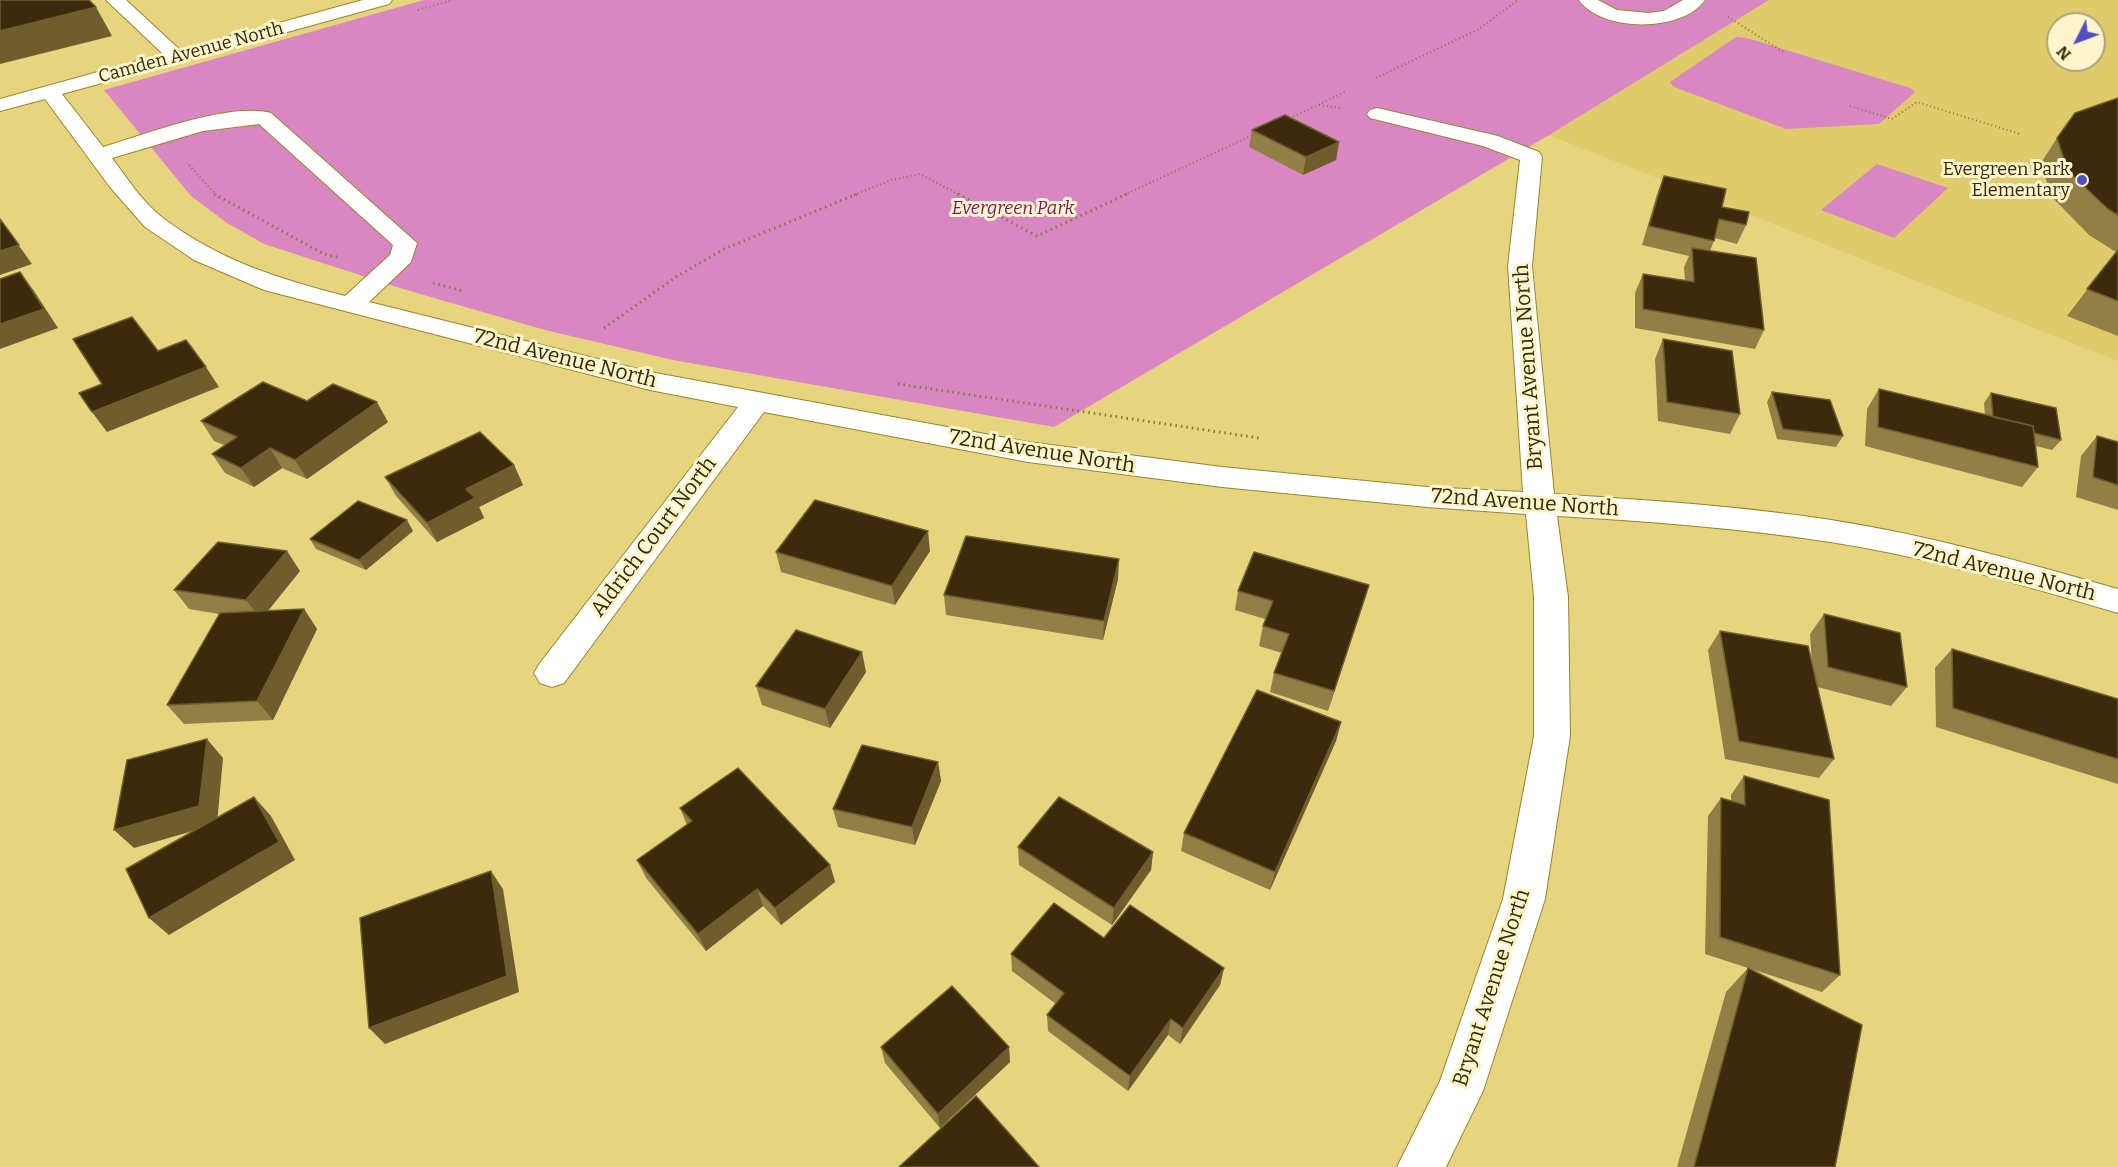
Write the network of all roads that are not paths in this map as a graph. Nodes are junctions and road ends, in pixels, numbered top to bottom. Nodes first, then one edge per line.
1 (116, 0) edge
2 (383, 0) edge
3 (1588, 0) edge
4 (1694, 1) edge
5 (177, 57) junction
6 (50, 92) junction
7 (0, 105) edge
8 (1377, 114) dead end
9 (100, 155) junction
10 (350, 305) junction
11 (757, 401) junction
12 (1540, 504) junction
13 (2118, 601) edge
14 (552, 673) dead end
15 (1421, 1167) edge

1 - 5 street
2 - 5 street, Camden Avenue North
3 - 4 street
5 - 6 street, Camden Avenue North
6 - 7 street, Camden Avenue North
6 - 9 street, 72nd Avenue North
8 - 12 street, Bryant Avenue North
9 - 10 street, 72nd Avenue North
9 - 10 street
10 - 11 street, 72nd Avenue North
11 - 12 street, 72nd Avenue North
11 - 14 street, Aldrich Court North
12 - 13 street, 72nd Avenue North
12 - 15 street, Bryant Avenue North

